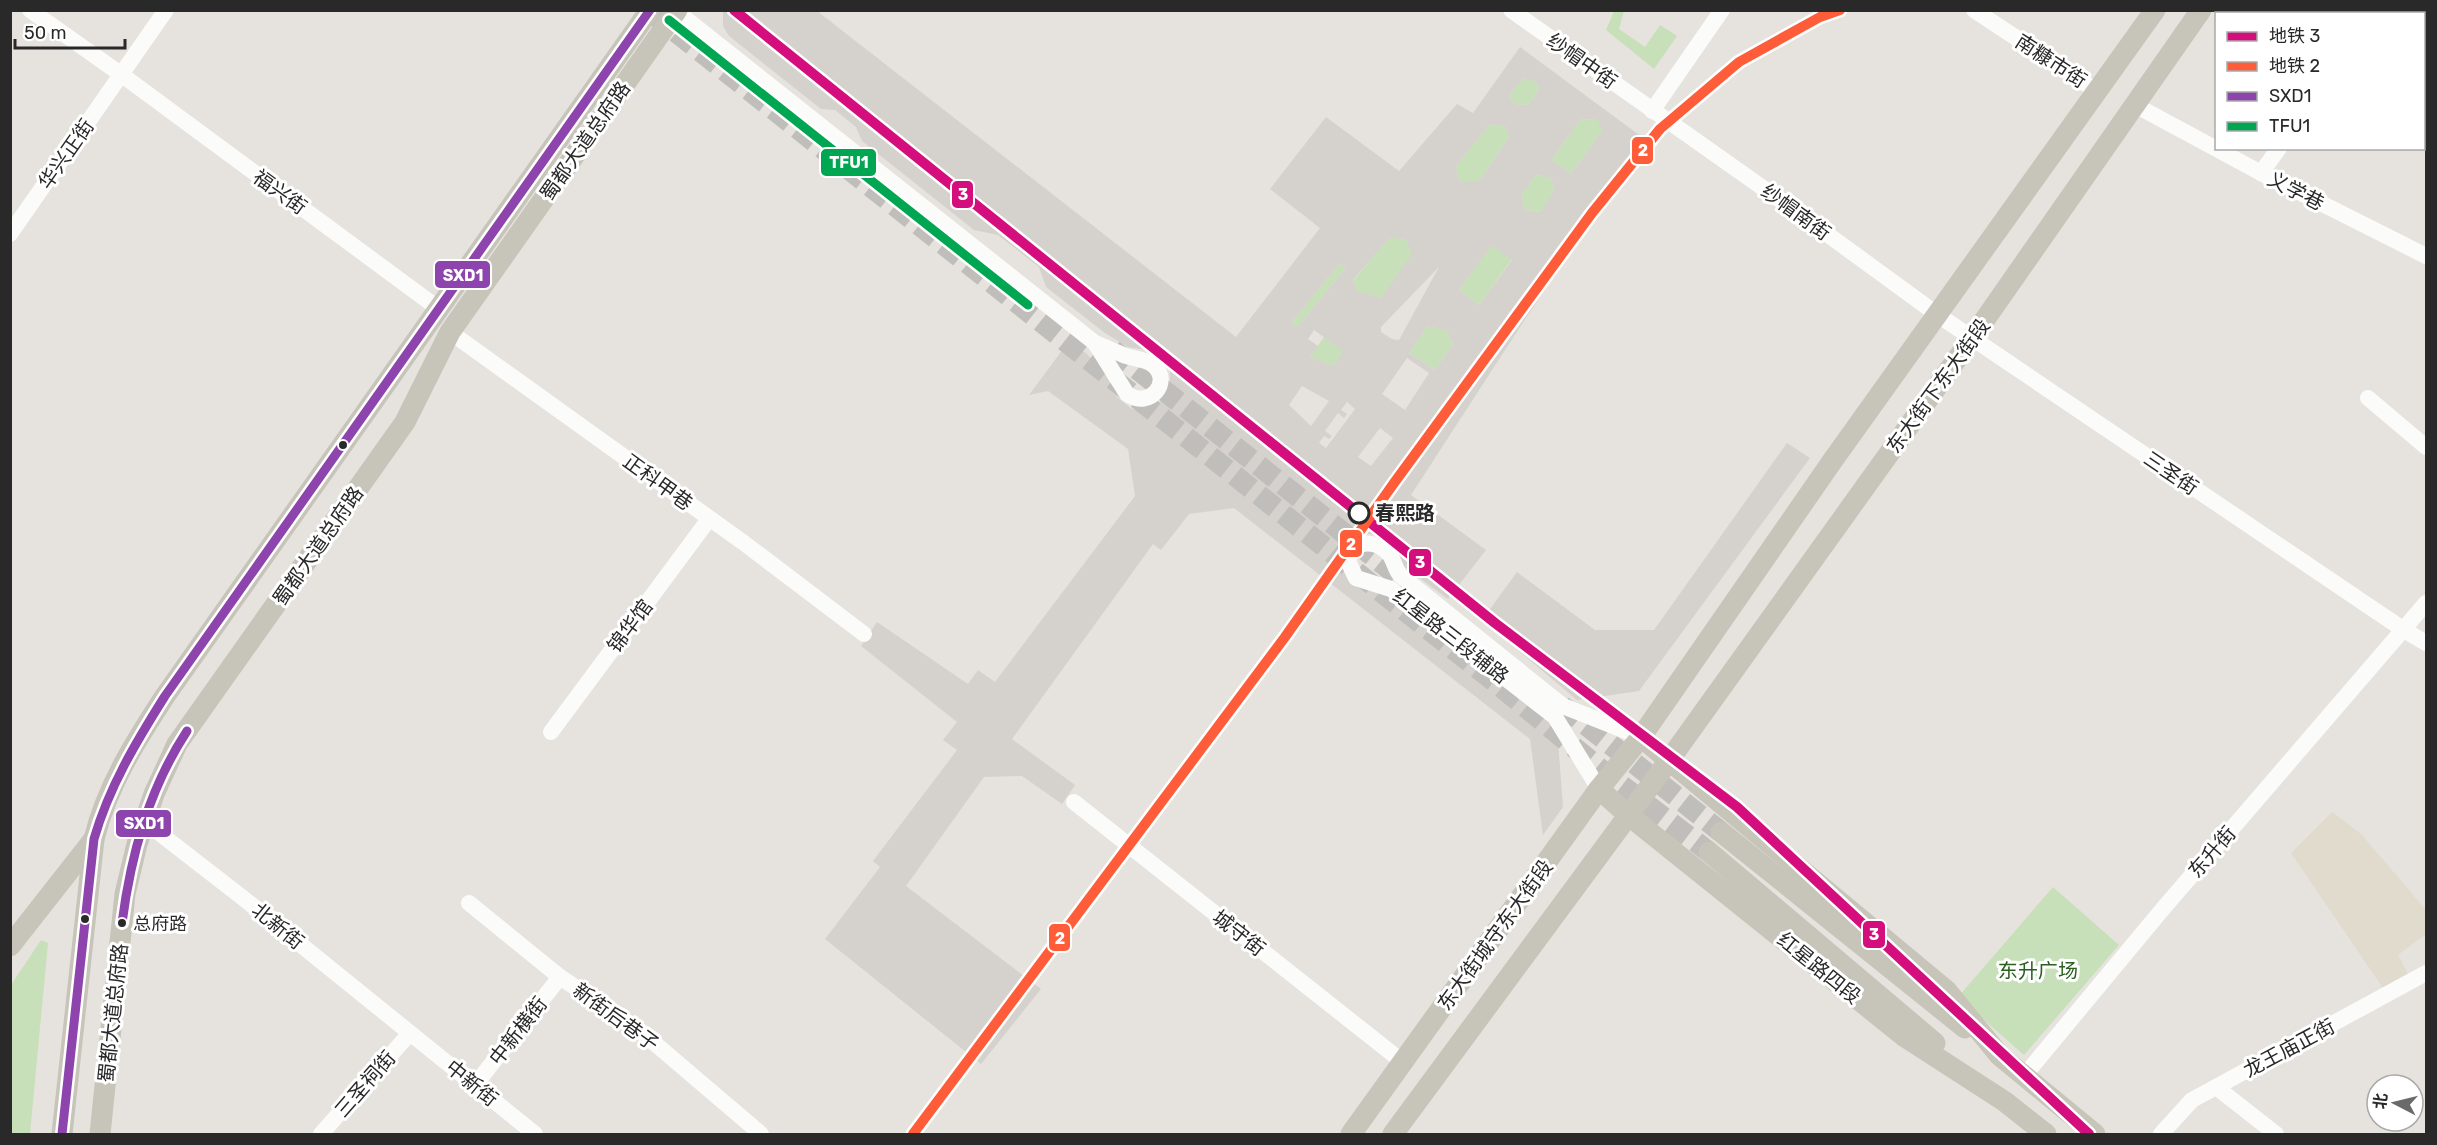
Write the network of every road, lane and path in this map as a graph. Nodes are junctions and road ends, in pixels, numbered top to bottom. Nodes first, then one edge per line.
1 (30, 10) edge
2 (166, 10) edge
3 (1511, 10) edge
4 (1722, 10) edge
5 (1974, 10) edge
6 (2156, 10) edge
7 (2201, 10) edge
8 (647, 11) edge
9 (676, 11) edge
10 (122, 75) junction
11 (2098, 92) junction
12 (2135, 105) junction
13 (1652, 111) junction
14 (2215, 148) edge
15 (2218, 150) edge
16 (2278, 150) edge
17 (2261, 173) junction
18 (10, 234) edge
19 (2427, 256) edge
20 (439, 309) junction
21 (1938, 315) junction
22 (450, 332) junction
23 (1972, 338) junction
24 (1095, 343) tunnel mouth
25 (2368, 398) dead end
26 (2427, 447) edge
27 (709, 519) junction
28 (2427, 603) edge
29 (2404, 630) junction
30 (864, 634) dead end
31 (2427, 643) edge
32 (551, 732) dead end
33 (1641, 737) junction
34 (1670, 759) junction
35 (1599, 789) junction
36 (1074, 802) dead end
37 (1627, 814) junction
38 (145, 822) junction
39 (1721, 832) tunnel mouth
40 (94, 839) junction
41 (1709, 852) tunnel mouth
42 (469, 903) dead end
43 (10, 946) edge
44 (2427, 973) edge
45 (560, 977) junction
46 (410, 1033) junction
47 (2000, 1056) junction
48 (1404, 1062) junction
49 (2024, 1076) junction
50 (475, 1085) junction
51 (2216, 1088) junction
52 (2004, 1101) junction
53 (757, 1133) edge
54 (62, 1134) edge
55 (100, 1134) edge
56 (321, 1134) edge
57 (535, 1134) edge
58 (1351, 1134) edge
59 (1392, 1134) edge
60 (2046, 1134) edge
61 (2095, 1134) edge
62 (2161, 1134) edge
63 (2276, 1134) edge

1 - 10 street, 福兴街
2 - 10 street, 华兴正街
3 - 13 street, 纱帽中街
4 - 13 street
5 - 11 street, 南糠市街
6 - 11 main road
7 - 12 main road, 东大街下东大街段
8 - 9 main road
8 - 20 main road, 蜀都大道总府路
9 - 22 main road, 蜀都大道总府路
9 - 24 street
10 - 18 street, 华兴正街
10 - 20 street, 福兴街
11 - 21 main road
12 - 14 street, 义学巷
12 - 23 main road, 东大街下东大街段
13 - 21 street, 纱帽南街
15 - 17 street, 义学巷
16 - 17 street
17 - 19 street, 义学巷
20 - 40 main road, 蜀都大道总府路
21 - 23 street, 三圣街
21 - 33 main road
22 - 27 street, 正科甲巷
22 - 38 main road, 蜀都大道总府路
23 - 29 street, 三圣街
23 - 34 main road, 东大街下东大街段
25 - 26 street
27 - 30 street, 正科甲巷
27 - 32 street, 锦华馆
28 - 29 street, 东升街
29 - 31 street, 三圣街
29 - 49 street, 东升街
33 - 34 main road
33 - 35 main road, 东大街城守东大街段
33 - 35 street, 红星路三段辅路
34 - 37 main road, 东大街城守东大街段
34 - 47 main road
35 - 37 main road, 红星路四段
35 - 48 main road, 东大街城守东大街段
36 - 48 street, 城守街
37 - 52 main road, 红星路四段
37 - 59 main road, 东大街城守东大街段
38 - 46 street, 北新街
38 - 55 main road, 蜀都大道总府路
39 - 47 main road
40 - 43 main road
40 - 54 main road, 蜀都大道总府路
41 - 52 main road
42 - 45 street, 新街后巷子
44 - 51 street, 龙王庙正街
45 - 50 street, 中新横街
45 - 53 street, 新街后巷子
46 - 50 street, 中新街
46 - 56 street, 三圣祠街
47 - 49 main road
48 - 58 main road, 东大街城守东大街段
49 - 61 main road
50 - 57 street, 中新街
51 - 62 street, 龙王庙正街
51 - 63 street
52 - 60 main road, 红星路四段

